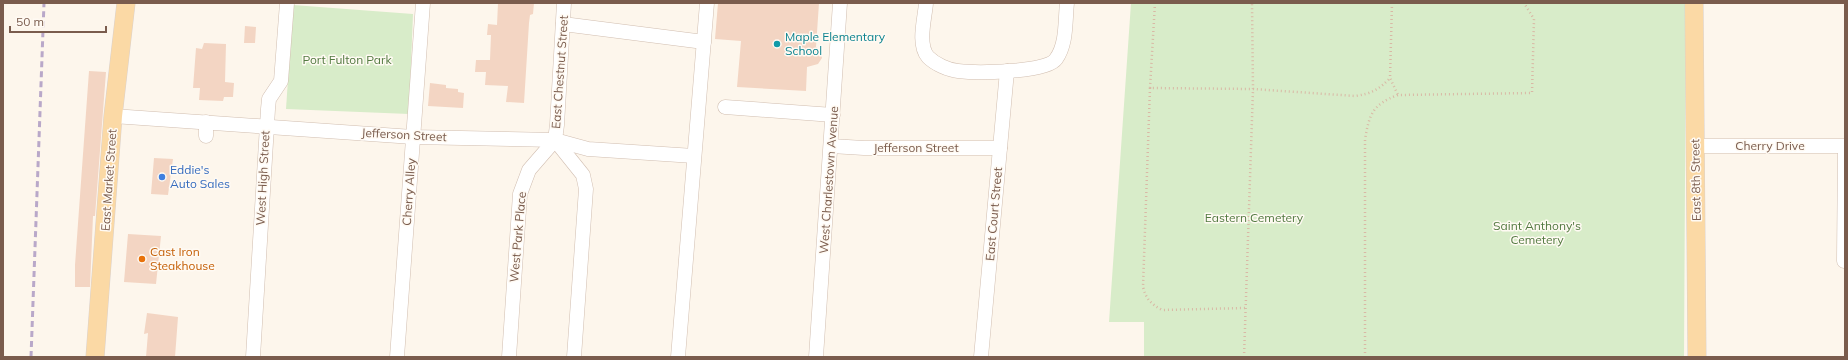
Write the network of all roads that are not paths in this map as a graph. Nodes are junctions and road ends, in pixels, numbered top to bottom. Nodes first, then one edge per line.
1 (126, 3) edge
2 (287, 3) edge
3 (423, 3) edge
4 (564, 3) edge
5 (706, 3) edge
6 (840, 3) edge
7 (926, 3) edge
8 (1067, 3) edge
9 (1694, 3) edge
10 (563, 24) junction
11 (704, 42) junction
12 (1007, 71) junction
13 (725, 107) dead end
14 (833, 115) junction
15 (113, 116) junction
16 (266, 127) junction
17 (413, 137) junction
18 (555, 140) junction
19 (831, 146) junction
20 (1696, 146) junction
21 (1845, 146) edge
22 (1000, 148) junction
23 (694, 156) junction
24 (1844, 261) dead end
25 (95, 357) edge
26 (253, 357) edge
27 (397, 357) edge
28 (509, 357) edge
29 (574, 357) edge
30 (678, 357) edge
31 (816, 357) edge
32 (981, 357) edge
33 (1697, 357) edge

1 - 15 main road, East Market Street
2 - 16 street, West High Street
3 - 17 street, Cherry Alley
4 - 10 street, East Chestnut Street
5 - 11 street
6 - 14 street, West Charlestown Avenue
7 - 12 street
8 - 12 street
9 - 20 main road, East 8th Street
10 - 11 street
10 - 18 street, East Chestnut Street
11 - 23 street
12 - 22 street, East Court Street
13 - 14 street
14 - 19 street, West Charlestown Avenue
15 - 16 street, Jefferson Street
15 - 25 main road, East Market Street
16 - 17 street, Jefferson Street
16 - 26 street, West High Street
17 - 18 street, Jefferson Street
17 - 27 street, Cherry Alley
18 - 23 street, Jefferson Street
18 - 28 street, West Park Place
18 - 29 street
19 - 22 street, Jefferson Street
19 - 31 street, West Charlestown Avenue
20 - 21 street, Cherry Drive
20 - 33 main road, East 8th Street
21 - 24 street
22 - 32 street, East Court Street
23 - 30 street

